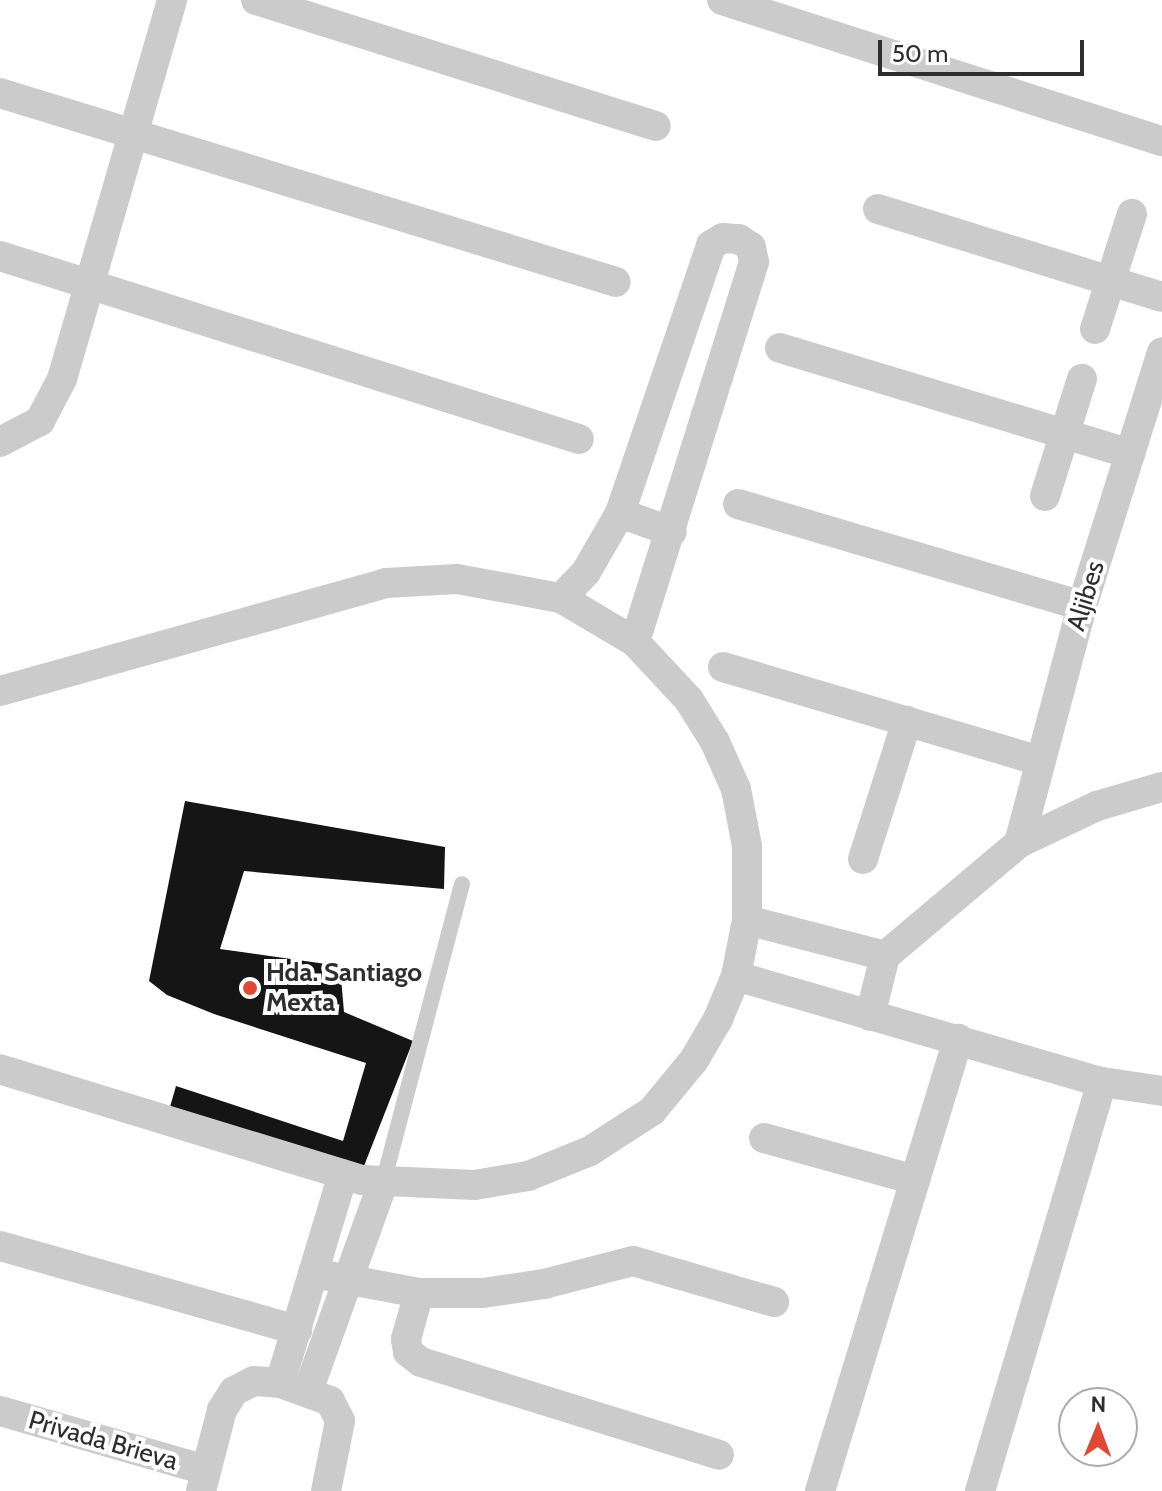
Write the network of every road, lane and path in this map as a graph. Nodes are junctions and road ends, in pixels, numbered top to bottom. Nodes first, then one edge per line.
1 (172, 0) edge
2 (256, 0) edge
3 (722, 0) edge
4 (0, 93) edge
5 (656, 126) dead end
6 (133, 134) junction
7 (1162, 141) edge
8 (878, 209) dead end
9 (1132, 214) dead end
10 (0, 256) edge
11 (1111, 281) junction
12 (616, 282) dead end
13 (90, 283) junction
14 (1162, 297) edge
15 (1095, 329) dead end
16 (780, 348) dead end
17 (1162, 352) edge
18 (1082, 379) dead end
19 (1065, 435) junction
20 (579, 439) dead end
21 (0, 442) edge
22 (1130, 454) junction
23 (1045, 496) dead end
24 (738, 504) dead end
25 (620, 513) junction
26 (672, 532) junction
27 (561, 598) junction
28 (1082, 606) junction
29 (635, 642) junction
30 (723, 667) dead end
31 (0, 691) edge
32 (907, 721) junction
33 (1040, 761) junction
34 (1162, 787) edge
35 (1019, 843) junction
36 (863, 859) dead end
37 (462, 884) dead end
38 (747, 920) junction
39 (885, 956) junction
40 (736, 976) junction
41 (870, 1016) junction
42 (958, 1039) junction
43 (0, 1069) edge
44 (1102, 1082) junction
45 (1162, 1091) edge
46 (764, 1138) dead end
47 (343, 1174) junction
48 (915, 1180) junction
49 (383, 1183) junction
50 (0, 1246) edge
51 (313, 1273) junction
52 (347, 1283) junction
53 (419, 1293) junction
54 (774, 1302) dead end
55 (297, 1330) junction
56 (294, 1387) junction
57 (0, 1411) edge
58 (719, 1455) dead end
59 (204, 1481) edge
60 (326, 1491) edge
61 (820, 1491) edge
62 (980, 1491) edge

1 - 6 street
2 - 5 street
3 - 7 street
4 - 6 street
6 - 12 street
6 - 13 street
8 - 11 street
9 - 11 street
10 - 13 street
11 - 14 street
11 - 15 street
13 - 20 street
13 - 21 street
16 - 19 street
17 - 22 street, Aljibes
18 - 19 street
19 - 22 street
19 - 23 street
22 - 28 street, Aljibes
24 - 28 street
25 - 26 street
25 - 26 street
25 - 27 street
26 - 29 street
27 - 29 street
27 - 31 street
28 - 33 street, Aljibes
29 - 38 street
30 - 32 street
32 - 33 street
32 - 36 street
33 - 35 street, Aljibes
34 - 35 street
35 - 39 street
37 - 49 lane
38 - 39 street
38 - 40 street
39 - 41 street
40 - 41 street
40 - 49 street
41 - 42 street
42 - 44 street
42 - 48 street
43 - 47 street
44 - 45 street
44 - 62 street
46 - 48 street
47 - 49 street
47 - 51 street
48 - 61 street
49 - 52 street
50 - 55 street
51 - 52 street
51 - 55 street
52 - 53 street
52 - 56 street
53 - 54 street
53 - 58 street
55 - 56 street
56 - 59 street
56 - 60 street
57 - 59 street, Privada Brieva

